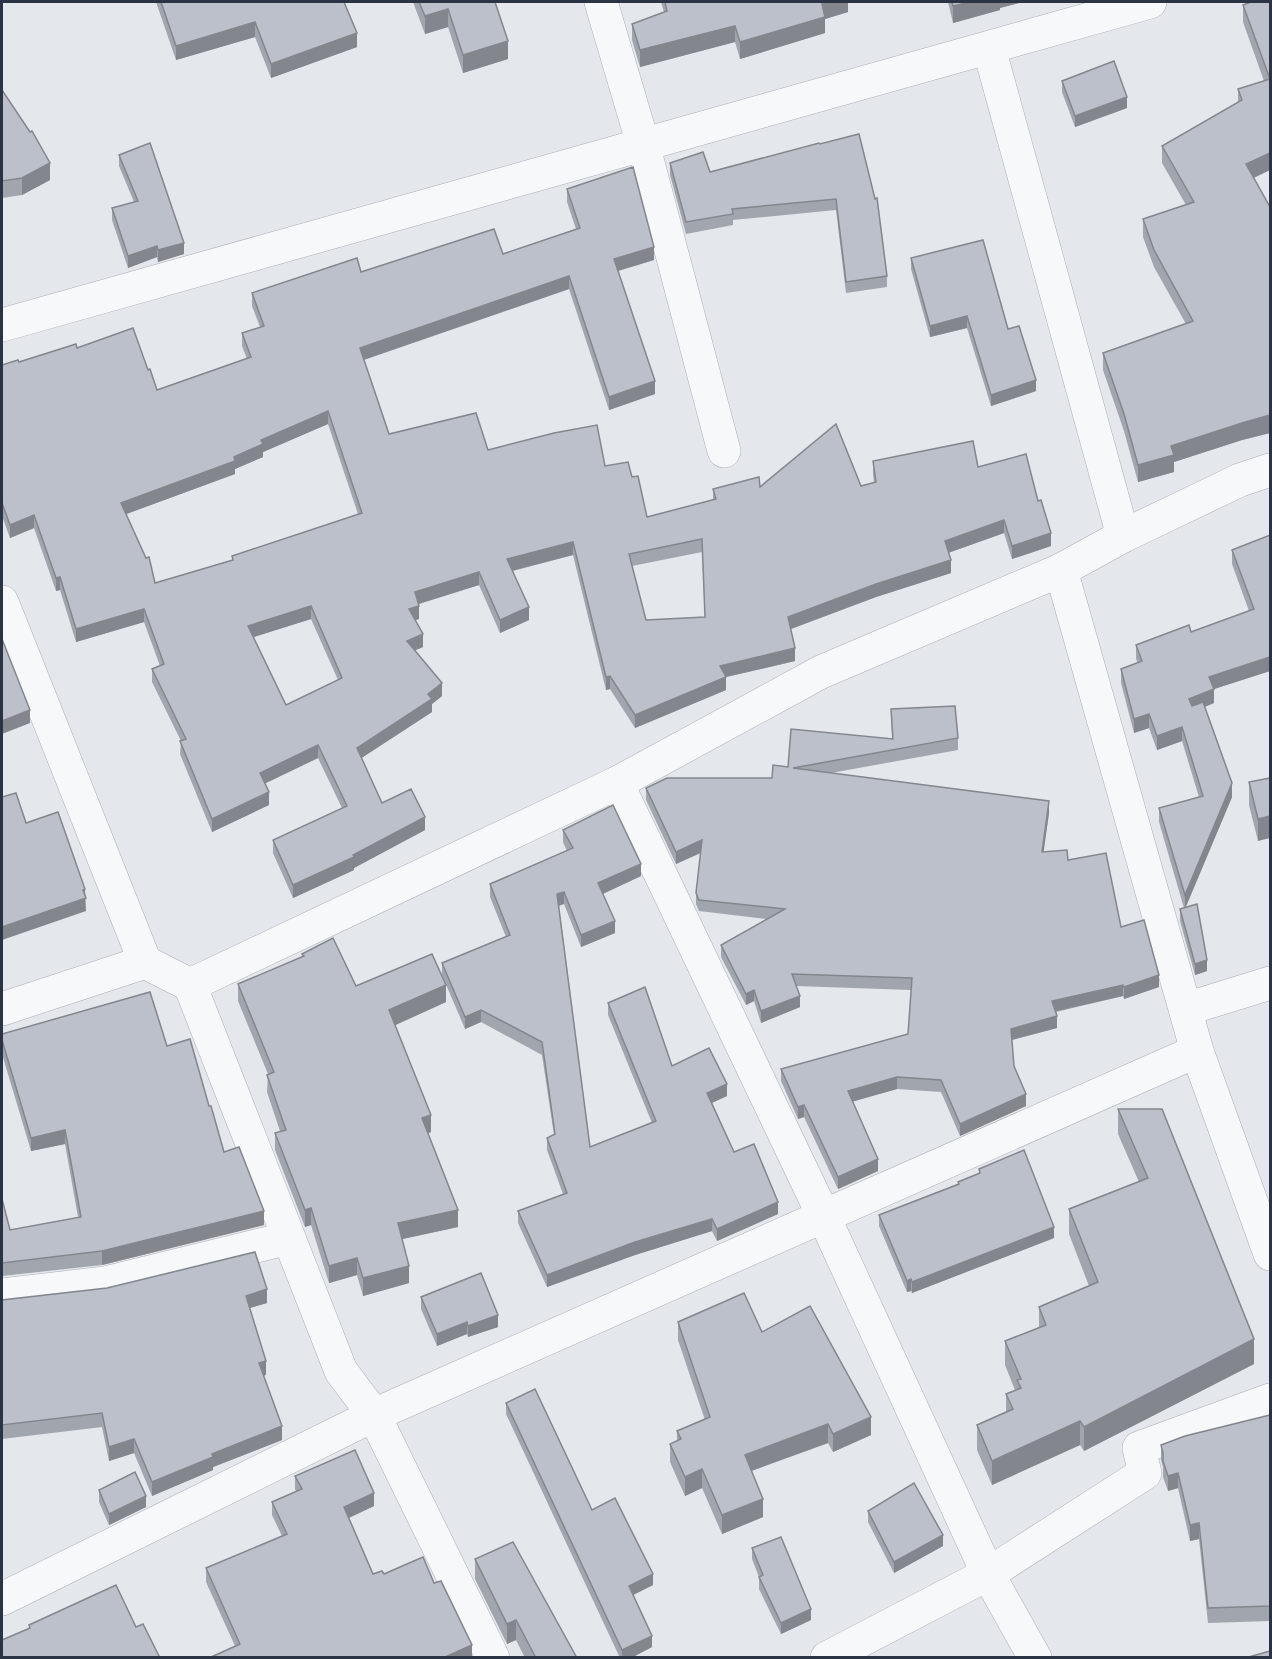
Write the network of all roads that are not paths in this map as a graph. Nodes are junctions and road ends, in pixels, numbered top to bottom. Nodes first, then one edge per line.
1 (601, 2) edge
2 (1150, 2) edge
3 (989, 48) junction
4 (644, 144) junction
5 (2, 325) edge
6 (724, 450) dead end
7 (1270, 470) edge
8 (1123, 536) junction
9 (1061, 570) junction
10 (2, 602) edge
11 (617, 783) junction
12 (146, 962) junction
13 (1270, 983) edge
14 (190, 985) junction
15 (2, 1009) edge
16 (1186, 1010) junction
17 (1197, 1051) junction
18 (824, 1217) junction
19 (289, 1238) junction
20 (1270, 1254) edge
21 (2, 1294) edge
22 (1270, 1400) edge
23 (374, 1415) junction
24 (988, 1574) junction
25 (2, 1599) edge
26 (493, 1658) edge
27 (827, 1658) edge
28 (1035, 1658) edge

1 - 4 street
2 - 3 street
3 - 4 street
3 - 8 street
4 - 5 street
4 - 6 street
7 - 8 street
8 - 9 street
9 - 11 street
9 - 16 street
10 - 12 street
11 - 14 street
11 - 18 street
12 - 14 street
12 - 15 street
13 - 16 street
14 - 19 street
16 - 17 street
17 - 18 street
17 - 20 street
18 - 23 street
18 - 24 street
19 - 21 street
19 - 23 street
22 - 24 street
23 - 25 street
23 - 26 street
24 - 27 street
24 - 28 street

